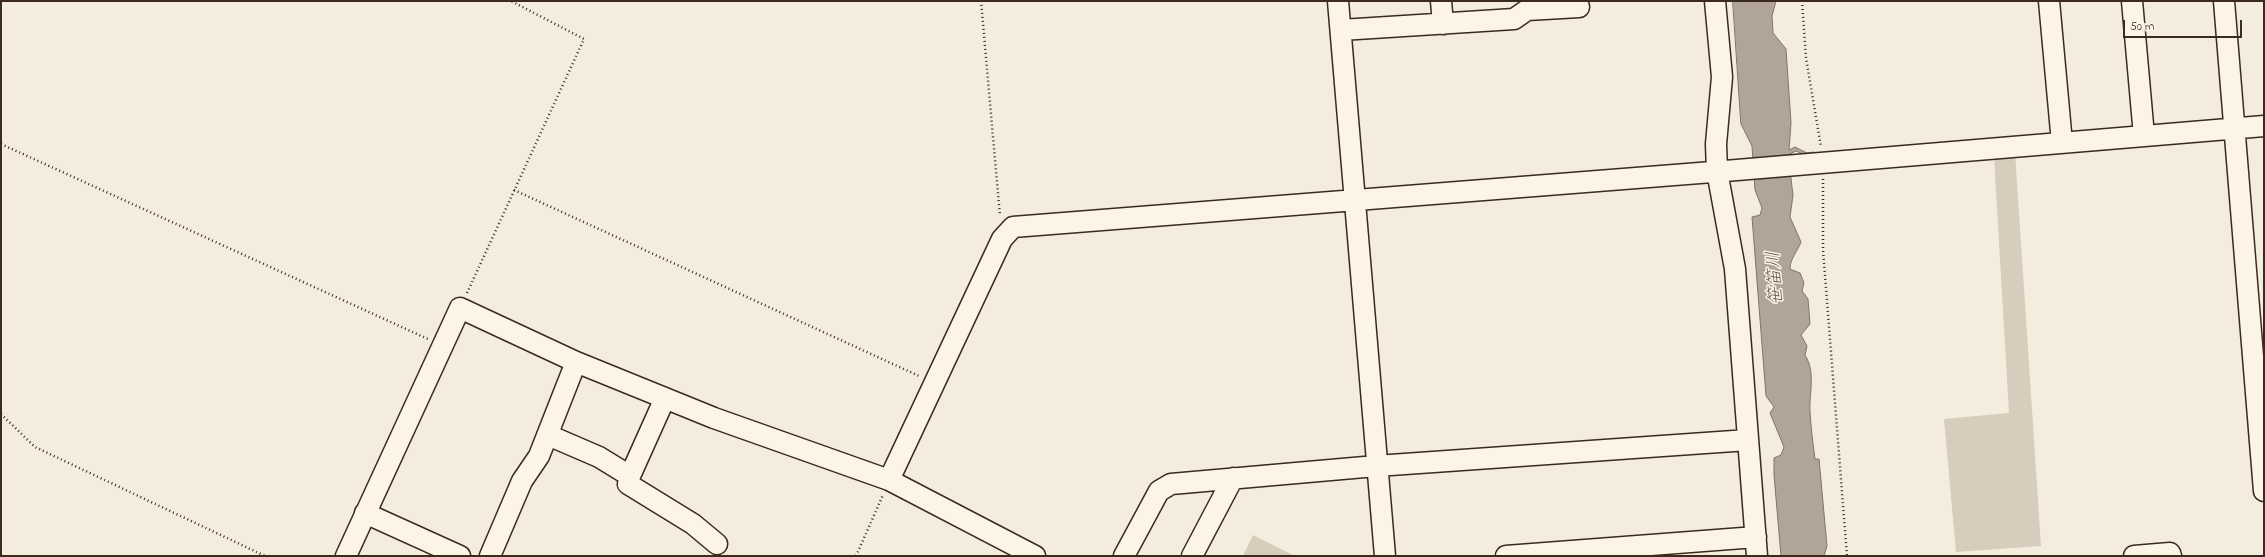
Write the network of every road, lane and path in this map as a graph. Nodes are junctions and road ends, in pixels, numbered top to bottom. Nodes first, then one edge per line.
1 (511, 1) edge
2 (981, 1) edge
3 (1338, 1) edge
4 (1441, 1) edge
5 (1715, 1) edge
6 (1802, 1) edge
7 (2049, 1) edge
8 (2132, 1) edge
9 (2224, 1) edge
10 (1580, 7) dead end
11 (1443, 24) junction
12 (1341, 30) junction
13 (2264, 126) edge
14 (2234, 128) junction
15 (2144, 136) junction
16 (2062, 143) junction
17 (1, 144) edge
18 (1823, 162) junction
19 (1721, 171) junction
20 (514, 190) junction
21 (1355, 198) junction
22 (1002, 239) junction
23 (460, 308) junction
24 (442, 346) junction
25 (576, 362) junction
26 (935, 383) junction
27 (665, 398) junction
28 (1, 414) edge
29 (548, 435) junction
30 (1748, 440) junction
31 (1376, 466) junction
32 (630, 476) junction
33 (1232, 478) junction
34 (889, 480) junction
35 (2264, 491) edge
36 (365, 513) junction
37 (717, 544) dead end
38 (1756, 546) edge
39 (265, 556) edge
40 (346, 556) edge
41 (460, 556) edge
42 (490, 556) edge
43 (856, 556) edge
44 (1035, 556) edge
45 (1124, 556) edge
46 (1192, 556) edge
47 (1385, 556) edge
48 (1506, 556) edge
49 (1848, 556) edge
50 (2134, 556) edge
51 (2171, 556) edge

1 - 20 path
2 - 22 path
3 - 12 street
4 - 11 street
5 - 19 street
6 - 18 path
7 - 16 street
8 - 15 street
9 - 14 street
10 - 11 street
11 - 12 street
12 - 21 street
13 - 14 street
14 - 15 street
14 - 35 street
15 - 16 street
16 - 18 street
17 - 24 path
18 - 19 street
18 - 49 path
19 - 21 street
19 - 30 street
20 - 23 path
20 - 26 path
21 - 22 street
21 - 31 street
22 - 26 street
23 - 24 street
23 - 25 street
24 - 36 street
25 - 27 street
25 - 29 street
26 - 34 street
27 - 32 street
27 - 34 street
28 - 39 path
29 - 32 street
29 - 42 street
30 - 31 street
30 - 38 street
31 - 33 street
31 - 47 street
32 - 37 street
33 - 45 street
33 - 46 street
34 - 43 path
34 - 44 street
36 - 40 street
36 - 41 street
38 - 48 street
50 - 51 street

